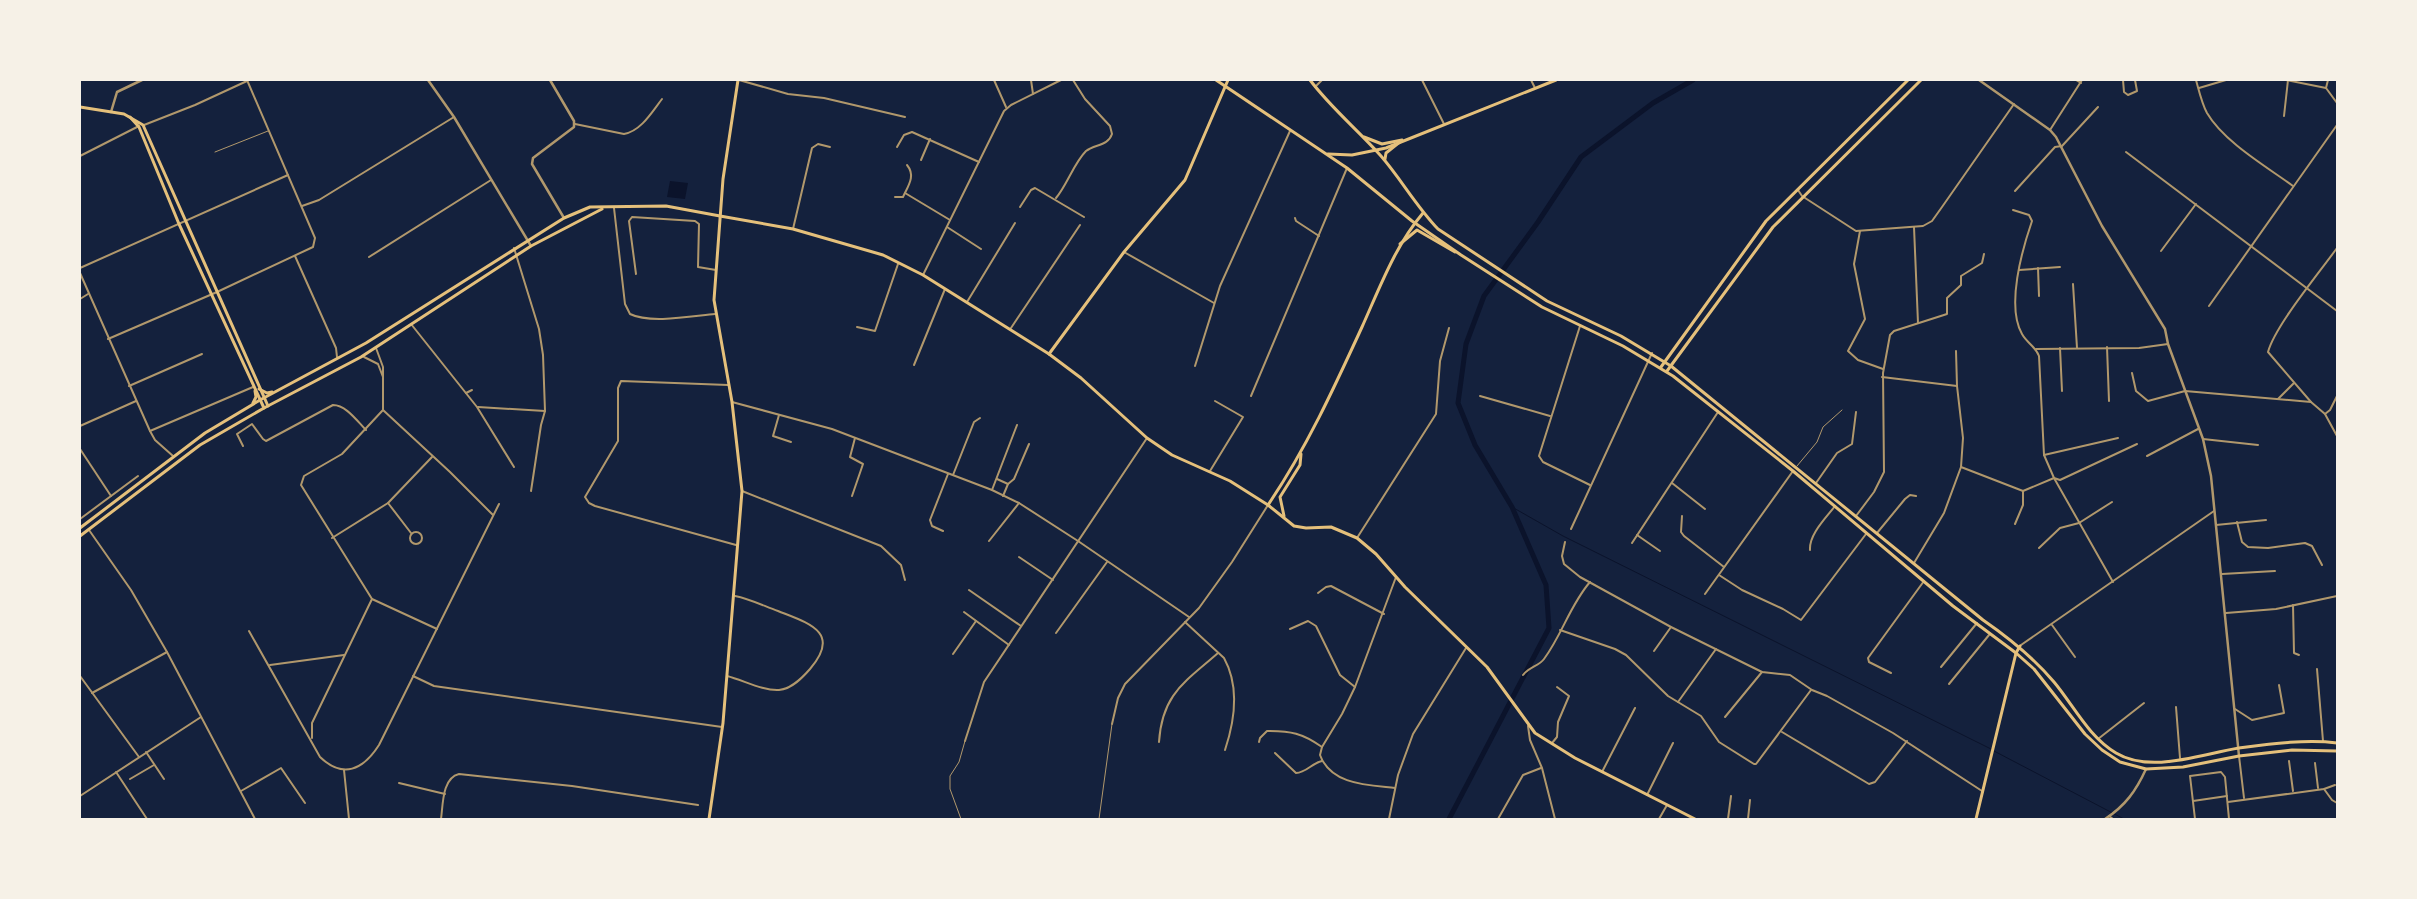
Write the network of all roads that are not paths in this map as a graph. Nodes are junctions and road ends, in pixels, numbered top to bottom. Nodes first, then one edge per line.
1 (142, 80) edge
2 (247, 80) edge
3 (428, 80) edge
4 (550, 80) edge
5 (738, 80) edge
6 (994, 80) edge
7 (1031, 80) edge
8 (1061, 80) edge
9 (1073, 80) edge
10 (1216, 80) edge
11 (1228, 80) edge
12 (1310, 80) edge
13 (1322, 80) edge
14 (1422, 80) edge
15 (1531, 80) edge
16 (1556, 80) edge
17 (1908, 80) edge
18 (1921, 80) edge
19 (1979, 80) edge
20 (2076, 80) edge
21 (2123, 80) edge
22 (2135, 80) edge
23 (2196, 80) edge
24 (2226, 80) edge
25 (2287, 80) edge
26 (2328, 80) edge
27 (2081, 82) edge
28 (1226, 87) junction
29 (1315, 87) junction
30 (1535, 88) junction
31 (2198, 88) junction
32 (2326, 88) junction
33 (1033, 94) junction
34 (662, 99) dead end
35 (2014, 104) junction
36 (2337, 104) edge
37 (80, 107) edge
38 (1006, 107) junction
39 (2098, 107) dead end
40 (111, 112) junction
41 (129, 116) junction
42 (2284, 116) dead end
43 (454, 117) junction
44 (905, 117) dead end
45 (575, 124) junction
46 (1444, 124) junction
47 (143, 125) junction
48 (2337, 125) edge
49 (138, 127) junction
50 (1351, 128) junction
51 (2050, 130) junction
52 (268, 131) junction
53 (1290, 131) junction
54 (930, 139) junction
55 (1402, 140) junction
56 (2062, 146) junction
57 (830, 147) dead end
58 (897, 147) dead end
59 (1375, 149) junction
60 (216, 152) dead end
61 (2126, 152) dead end
62 (1328, 154) junction
63 (80, 156) edge
64 (921, 160) dead end
65 (979, 162) junction
66 (1386, 162) junction
67 (907, 166) dead end
68 (1347, 168) junction
69 (288, 175) junction
70 (491, 180) junction
71 (2294, 186) junction
72 (1798, 190) junction
73 (2016, 191) dead end
74 (905, 193) junction
75 (1802, 196) junction
76 (896, 197) dead end
77 (1056, 198) junction
78 (2196, 204) junction
79 (302, 206) junction
80 (1020, 207) dead end
81 (603, 208) junction
82 (614, 208) junction
83 (2013, 210) dead end
84 (1423, 213) junction
85 (720, 216) junction
86 (564, 218) junction
87 (1084, 218) dead end
88 (1296, 218) dead end
89 (950, 220) junction
90 (185, 222) junction
91 (1015, 223) dead end
92 (1414, 223) junction
93 (179, 224) junction
94 (1080, 225) dead end
95 (947, 226) junction
96 (1914, 227) junction
97 (793, 229) junction
98 (1860, 231) junction
99 (1319, 236) junction
100 (528, 240) junction
101 (1400, 244) junction
102 (531, 246) junction
103 (2250, 246) junction
104 (514, 248) junction
105 (2337, 248) edge
106 (981, 249) dead end
107 (2161, 251) dead end
108 (1124, 252) junction
109 (1455, 252) junction
110 (518, 254) junction
111 (1984, 254) dead end
112 (295, 256) junction
113 (369, 257) dead end
114 (898, 262) junction
115 (80, 268) edge
116 (2038, 268) junction
117 (2060, 268) dead end
118 (716, 270) junction
119 (2019, 270) junction
120 (80, 273) edge
121 (636, 274) dead end
122 (922, 275) junction
123 (2073, 284) dead end
124 (945, 289) junction
125 (2308, 289) junction
126 (217, 292) junction
127 (458, 293) junction
128 (88, 294) junction
129 (212, 294) junction
130 (2039, 296) dead end
131 (80, 299) edge
132 (460, 299) dead end
133 (967, 302) junction
134 (1214, 303) junction
135 (2209, 306) dead end
136 (2337, 311) edge
137 (715, 314) junction
138 (1918, 323) junction
139 (410, 324) junction
140 (1580, 326) junction
141 (857, 327) dead end
142 (1011, 328) junction
143 (1449, 328) dead end
144 (108, 339) junction
145 (366, 343) junction
146 (2168, 344) junction
147 (2107, 347) junction
148 (376, 348) junction
149 (2036, 348) junction
150 (2060, 348) junction
151 (2077, 348) junction
152 (1956, 351) dead end
153 (1652, 353) junction
154 (202, 354) dead end
155 (1049, 354) junction
156 (361, 356) junction
157 (335, 360) junction
158 (1648, 360) junction
159 (1665, 361) junction
160 (914, 365) dead end
161 (1195, 366) dead end
162 (1671, 366) junction
163 (1661, 367) junction
164 (1883, 369) junction
165 (1667, 371) junction
166 (2132, 373) dead end
167 (1882, 377) junction
168 (384, 380) junction
169 (2294, 383) junction
170 (728, 385) junction
171 (129, 386) junction
172 (1957, 386) junction
173 (256, 389) junction
174 (278, 390) junction
175 (472, 390) dead end
176 (2062, 391) dead end
177 (2184, 392) junction
178 (466, 393) junction
179 (1251, 396) dead end
180 (1480, 396) dead end
181 (2337, 396) edge
182 (261, 399) junction
183 (2277, 399) junction
184 (136, 401) junction
185 (1215, 401) dead end
186 (2109, 401) dead end
187 (732, 402) junction
188 (2311, 402) junction
189 (250, 405) junction
190 (266, 407) junction
191 (476, 407) junction
192 (383, 410) junction
193 (1842, 410) dead end
194 (545, 411) junction
195 (1718, 412) junction
196 (1856, 412) dead end
197 (2324, 414) junction
198 (779, 415) junction
199 (1550, 416) junction
200 (980, 418) dead end
201 (1016, 425) dead end
202 (80, 426) edge
203 (2198, 429) junction
204 (366, 430) junction
205 (150, 431) junction
206 (2337, 436) edge
207 (855, 438) junction
208 (1147, 438) junction
209 (2118, 438) dead end
210 (2203, 439) junction
211 (791, 442) dead end
212 (1029, 444) dead end
213 (2137, 444) dead end
214 (2258, 445) dead end
215 (243, 446) dead end
216 (80, 449) edge
217 (1300, 454) junction
218 (2044, 455) junction
219 (172, 456) junction
220 (2147, 456) dead end
221 (432, 457) junction
222 (514, 467) dead end
223 (1797, 467) junction
224 (1961, 467) junction
225 (1793, 471) junction
226 (1209, 472) junction
227 (948, 474) junction
228 (138, 476) dead end
229 (953, 476) junction
230 (2054, 478) junction
231 (996, 479) junction
232 (1672, 483) junction
233 (1816, 483) junction
234 (1008, 484) junction
235 (1590, 485) junction
236 (992, 490) junction
237 (2023, 490) junction
238 (531, 491) dead end
239 (742, 491) junction
240 (111, 496) junction
241 (852, 496) dead end
242 (1003, 496) junction
243 (1916, 496) dead end
244 (2112, 502) dead end
245 (388, 503) junction
246 (1018, 503) junction
247 (499, 504) dead end
248 (1268, 505) junction
249 (1836, 506) junction
250 (1705, 509) dead end
251 (2214, 511) junction
252 (493, 515) junction
253 (1682, 516) dead end
254 (1856, 516) junction
255 (80, 519) edge
256 (1285, 519) junction
257 (2266, 520) dead end
258 (2236, 522) junction
259 (2079, 523) junction
260 (2015, 524) dead end
261 (2216, 525) junction
262 (80, 528) edge
263 (1571, 529) dead end
264 (89, 530) junction
265 (943, 531) dead end
266 (1867, 532) junction
267 (412, 533) junction
268 (1877, 534) junction
269 (80, 536) edge
270 (1637, 536) junction
271 (332, 538) junction
272 (1356, 538) junction
273 (989, 541) dead end
274 (1078, 541) junction
275 (1565, 542) dead end
276 (1632, 543) dead end
277 (739, 546) junction
278 (2039, 548) dead end
279 (1810, 550) dead end
280 (1660, 551) dead end
281 (1019, 557) dead end
282 (1107, 562) junction
283 (1914, 563) junction
284 (2322, 565) dead end
285 (1724, 567) junction
286 (2275, 571) dead end
287 (2222, 574) junction
288 (1719, 575) junction
289 (1396, 578) junction
290 (905, 580) dead end
291 (1053, 580) junction
292 (1924, 581) junction
293 (1590, 582) junction
294 (2113, 582) junction
295 (969, 590) dead end
296 (1318, 593) dead end
297 (1705, 594) dead end
298 (735, 596) junction
299 (2337, 596) edge
300 (372, 599) junction
301 (2293, 606) junction
302 (964, 612) dead end
303 (2226, 613) junction
304 (1384, 614) junction
305 (1190, 617) junction
306 (976, 621) junction
307 (1185, 622) junction
308 (1977, 623) junction
309 (2052, 625) junction
310 (1021, 626) junction
311 (1671, 627) junction
312 (436, 629) junction
313 (1290, 629) dead end
314 (1560, 630) junction
315 (249, 631) dead end
316 (1056, 633) dead end
317 (1991, 633) junction
318 (1009, 645) junction
319 (1467, 646) junction
320 (2020, 646) junction
321 (1716, 649) junction
322 (1654, 651) dead end
323 (167, 652) junction
324 (2016, 652) junction
325 (1218, 653) junction
326 (953, 654) dead end
327 (344, 655) junction
328 (2299, 655) dead end
329 (2075, 658) dead end
330 (269, 665) junction
331 (1941, 667) dead end
332 (2317, 669) dead end
333 (1762, 672) junction
334 (1891, 672) dead end
335 (1523, 675) dead end
336 (80, 676) edge
337 (413, 676) junction
338 (728, 676) junction
339 (1949, 684) dead end
340 (2279, 685) dead end
341 (1355, 687) junction
342 (1556, 687) dead end
343 (1812, 690) junction
344 (92, 693) junction
345 (1678, 702) junction
346 (2144, 703) dead end
347 (2176, 707) dead end
348 (1635, 708) dead end
349 (2234, 709) junction
350 (201, 717) junction
351 (1725, 717) dead end
352 (1112, 724) joint
353 (1528, 726) junction
354 (722, 727) junction
355 (1781, 731) junction
356 (2098, 739) junction
357 (312, 740) junction
358 (965, 741) joint
359 (1907, 741) junction
360 (2324, 741) junction
361 (1159, 742) dead end
362 (1259, 742) dead end
363 (2337, 743) edge
364 (1552, 744) junction
365 (1673, 744) dead end
366 (1322, 747) junction
367 (2238, 748) junction
368 (1225, 750) dead end
369 (2337, 751) edge
370 (146, 752) junction
371 (1275, 753) dead end
372 (139, 756) junction
373 (2239, 756) junction
374 (2180, 758) junction
375 (2289, 761) dead end
376 (1322, 762) junction
377 (2315, 763) dead end
378 (155, 764) junction
379 (1542, 768) junction
380 (2146, 769) junction
381 (344, 770) junction
382 (116, 772) junction
383 (1602, 772) junction
384 (130, 779) dead end
385 (164, 779) dead end
386 (399, 783) dead end
387 (2335, 785) dead end
388 (1395, 788) junction
389 (2318, 788) junction
390 (2324, 789) junction
391 (240, 791) junction
392 (1982, 791) junction
393 (2293, 791) junction
394 (445, 794) junction
395 (1647, 795) junction
396 (80, 796) edge
397 (1731, 796) dead end
398 (2227, 796) junction
399 (2244, 799) junction
400 (1750, 800) dead end
401 (2193, 801) junction
402 (2228, 802) junction
403 (2337, 803) edge
404 (305, 804) dead end
405 (698, 805) dead end
406 (1667, 805) junction
407 (2110, 816) junction
408 (147, 819) edge
409 (255, 819) edge
410 (349, 819) edge
411 (441, 819) edge
412 (709, 819) edge
413 (961, 819) edge
414 (1099, 819) edge
415 (1389, 819) edge
416 (1498, 819) edge
417 (1556, 819) edge
418 (1659, 819) edge
419 (1695, 819) edge
420 (1728, 819) edge
421 (1748, 819) edge
422 (1976, 819) edge
423 (2104, 819) edge
424 (2113, 819) edge
425 (2195, 819) edge
426 (2229, 819) edge

1 - 40 street
2 - 47 street
2 - 52 street
3 - 43 street
4 - 45 street
5 - 44 street
5 - 85 main road
6 - 38 street
7 - 33 street
8 - 33 street
9 - 77 street
10 - 28 main road
11 - 28 main road
12 - 29 main road
13 - 29 street
14 - 46 street
15 - 30 street
16 - 30 main road
17 - 72 main road
18 - 75 main road
19 - 35 street
20 - 27 street
21 - 22 street
23 - 31 street
24 - 31 street
25 - 32 street
25 - 42 street
26 - 32 street
27 - 51 street
28 - 53 main road
28 - 108 main road
29 - 50 main road
30 - 46 main road
31 - 71 street
32 - 36 street
33 - 38 street
34 - 45 street
35 - 51 street
35 - 96 street
37 - 40 main road
38 - 65 street
39 - 56 street
40 - 41 main road
41 - 47 main road
41 - 49 main road
43 - 70 street
43 - 79 street
45 - 86 street
46 - 55 main road
47 - 49 street
47 - 90 main road
48 - 71 street
49 - 63 street
49 - 93 main road
50 - 55 main road
50 - 59 main road
51 - 56 street
52 - 60 lane
52 - 69 street
53 - 62 main road
53 - 134 street
54 - 58 street
54 - 64 street
54 - 65 street
55 - 59 main road
55 - 66 main road
56 - 73 street
56 - 146 street
57 - 97 street
59 - 62 main road
59 - 66 main road
61 - 78 street
62 - 68 main road
65 - 89 street
66 - 84 main road
67 - 74 street
68 - 92 main road
68 - 99 street
69 - 79 street
69 - 90 street
70 - 100 street
70 - 113 street
71 - 103 street
72 - 75 street
72 - 159 main road
74 - 76 street
74 - 89 street
75 - 98 street
75 - 162 main road
77 - 80 street
77 - 87 street
78 - 103 street
78 - 107 street
79 - 112 street
81 - 82 main road
81 - 86 main road
81 - 102 main road
82 - 85 main road
82 - 137 street
83 - 119 street
84 - 92 main road
84 - 153 main road
85 - 97 main road
85 - 118 main road
86 - 100 main road
88 - 99 street
89 - 95 street
90 - 93 street
90 - 126 main road
91 - 133 street
92 - 101 main road
92 - 109 main road
93 - 115 street
93 - 129 main road
94 - 142 street
95 - 106 street
95 - 122 street
96 - 98 street
96 - 138 street
97 - 114 main road
98 - 164 street
99 - 179 street
100 - 102 street
100 - 104 main road
101 - 109 main road
101 - 217 main road
102 - 110 main road
103 - 125 street
103 - 135 street
104 - 110 street
104 - 145 main road
105 - 125 street
108 - 134 street
108 - 155 main road
109 - 140 main road
110 - 127 main road
110 - 194 street
111 - 138 street
112 - 126 street
112 - 157 street
114 - 122 main road
114 - 141 street
116 - 117 street
116 - 119 street
116 - 130 street
118 - 121 street
118 - 137 main road
119 - 149 street
120 - 128 street
122 - 124 main road
123 - 151 street
124 - 133 main road
124 - 160 street
125 - 136 street
125 - 169 street
126 - 129 street
126 - 173 main road
127 - 132 street
127 - 139 main road
128 - 131 street
128 - 144 street
129 - 144 street
129 - 173 main road
133 - 142 main road
134 - 161 street
137 - 170 main road
138 - 164 street
139 - 148 main road
139 - 178 street
140 - 158 main road
140 - 199 street
142 - 155 main road
143 - 272 street
144 - 171 street
145 - 148 main road
145 - 157 main road
146 - 147 street
146 - 177 street
147 - 151 street
147 - 186 street
148 - 156 main road
148 - 168 street
149 - 150 street
149 - 218 street
150 - 151 street
150 - 176 street
152 - 172 street
153 - 158 street
153 - 159 main road
154 - 171 street
155 - 208 main road
156 - 168 street
156 - 190 main road
157 - 174 main road
158 - 163 main road
158 - 235 street
159 - 162 main road
159 - 163 main road
162 - 165 main road
162 - 223 main road
163 - 165 main road
164 - 167 street
165 - 195 main road
166 - 177 street
167 - 172 street
167 - 254 street
168 - 192 street
169 - 183 street
169 - 188 street
170 - 187 main road
170 - 277 street
171 - 184 street
172 - 224 street
173 - 174 main road
173 - 182 main road
173 - 189 main road
173 - 205 street
174 - 182 main road
175 - 178 street
177 - 183 street
177 - 203 street
178 - 191 street
180 - 199 street
181 - 197 street
182 - 189 main road
182 - 190 main road
183 - 188 street
184 - 202 street
184 - 205 street
185 - 226 street
187 - 198 street
187 - 239 main road
188 - 197 street
189 - 219 main road
190 - 264 main road
191 - 194 street
191 - 222 street
192 - 204 street
192 - 221 street
193 - 223 lane
194 - 238 street
195 - 225 main road
195 - 232 street
196 - 233 street
197 - 206 street
198 - 207 street
198 - 211 street
199 - 235 street
200 - 229 street
201 - 231 street
203 - 210 street
203 - 220 street
204 - 215 street
204 - 271 street
205 - 219 street
207 - 227 street
207 - 241 street
208 - 226 main road
208 - 274 street
209 - 218 street
210 - 214 street
210 - 251 street
212 - 234 street
213 - 230 street
216 - 240 street
217 - 248 main road
217 - 256 main road
218 - 230 street
219 - 262 main road
221 - 245 street
221 - 252 street
223 - 233 main road
224 - 237 street
224 - 283 street
225 - 249 main road
225 - 285 street
226 - 248 main road
227 - 229 street
227 - 265 street
228 - 240 street
229 - 236 street
230 - 237 street
230 - 259 street
231 - 234 street
231 - 236 street
232 - 250 street
232 - 270 street
233 - 254 main road
234 - 242 street
235 - 263 street
236 - 242 street
237 - 260 street
239 - 277 main road
239 - 290 street
240 - 255 street
242 - 246 street
243 - 268 street
244 - 259 street
245 - 267 street
245 - 271 street
246 - 273 street
246 - 274 street
247 - 252 street
248 - 256 main road
248 - 305 street
249 - 266 main road
249 - 279 street
251 - 261 street
251 - 294 street
252 - 312 street
253 - 285 street
254 - 268 main road
256 - 272 main road
257 - 258 street
258 - 261 street
258 - 284 street
259 - 278 street
259 - 294 street
261 - 287 street
264 - 269 main road
264 - 323 street
266 - 288 street
266 - 292 main road
267 - 267 street
268 - 283 main road
270 - 276 street
270 - 280 street
271 - 300 street
272 - 289 main road
274 - 282 street
274 - 291 street
275 - 293 street
277 - 298 main road
281 - 291 street
282 - 305 street
282 - 316 street
283 - 320 main road
285 - 288 street
286 - 287 street
287 - 303 street
288 - 297 street
289 - 304 street
289 - 319 main road
291 - 310 street
292 - 308 main road
292 - 334 street
293 - 311 street
293 - 314 street
294 - 309 street
295 - 310 street
296 - 304 street
298 - 338 main road
298 - 338 street
299 - 301 street
300 - 312 street
300 - 327 street
301 - 303 street
301 - 328 street
302 - 306 street
303 - 349 street
304 - 341 street
305 - 307 street
306 - 318 street
306 - 326 street
307 - 325 street
307 - 352 street
308 - 317 main road
308 - 331 street
309 - 320 street
309 - 329 street
310 - 318 street
311 - 321 street
311 - 322 street
312 - 337 street
313 - 341 street
314 - 335 street
314 - 345 street
315 - 330 street
317 - 324 main road
317 - 339 street
318 - 358 street
319 - 353 main road
319 - 388 street
320 - 324 main road
320 - 356 main road
321 - 333 street
321 - 345 street
323 - 344 street
323 - 350 street
324 - 380 main road
324 - 392 main road
325 - 361 street
325 - 368 street
327 - 330 street
327 - 357 street
330 - 357 street
332 - 360 street
333 - 343 street
333 - 351 street
336 - 344 street
337 - 354 street
337 - 381 street
338 - 354 main road
340 - 349 street
341 - 366 street
342 - 364 street
343 - 355 street
343 - 359 street
344 - 372 street
345 - 355 street
346 - 356 street
347 - 374 street
348 - 383 street
349 - 367 street
350 - 370 street
350 - 391 street
352 - 414 lane
353 - 364 main road
353 - 379 street
354 - 412 main road
355 - 359 street
356 - 374 main road
357 - 381 street
358 - 413 lane
359 - 392 street
360 - 363 main road
360 - 367 main road
362 - 366 street
364 - 383 main road
365 - 395 street
366 - 376 street
367 - 373 street
367 - 374 main road
369 - 373 main road
370 - 372 street
370 - 378 street
371 - 376 street
372 - 382 street
373 - 380 main road
373 - 399 street
375 - 393 street
376 - 388 street
377 - 389 street
378 - 384 street
378 - 385 street
379 - 416 street
379 - 417 street
380 - 407 street
381 - 410 street
382 - 396 street
382 - 408 street
383 - 395 main road
386 - 394 street
387 - 390 street
388 - 415 street
389 - 390 street
389 - 393 street
390 - 403 street
391 - 404 street
391 - 409 street
392 - 422 main road
393 - 399 street
394 - 405 street
394 - 411 street
395 - 406 main road
397 - 420 street
398 - 401 street
398 - 401 street
398 - 402 street
399 - 402 street
400 - 421 street
401 - 425 street
402 - 426 street
406 - 418 street
406 - 419 main road
407 - 423 street
407 - 424 street

